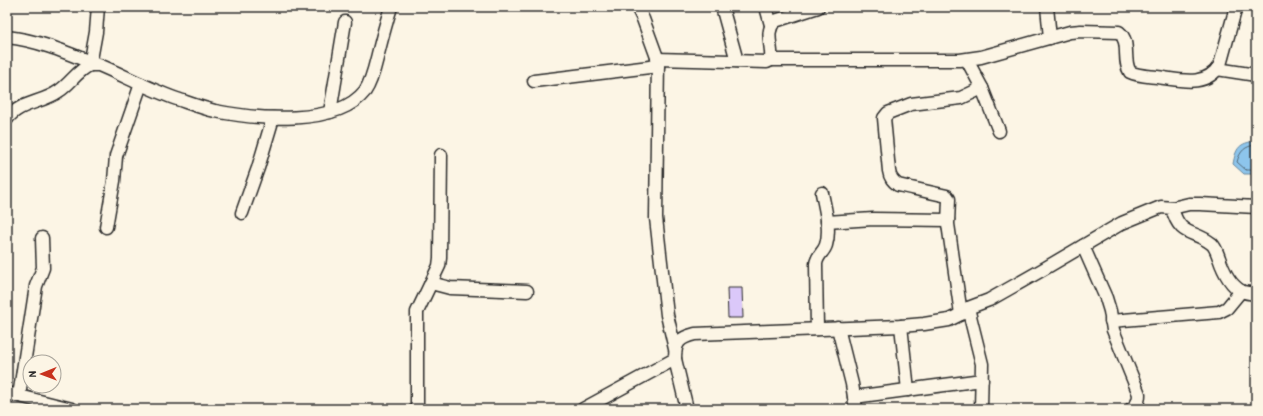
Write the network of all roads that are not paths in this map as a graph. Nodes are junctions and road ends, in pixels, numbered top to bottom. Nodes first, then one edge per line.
1 (98, 7) edge
2 (391, 7) edge
3 (636, 7) edge
4 (722, 7) edge
5 (766, 7) edge
6 (818, 7) edge
7 (1047, 7) edge
8 (1236, 7) edge
9 (345, 22) dead end
10 (770, 25) junction
11 (7, 37) edge
12 (1050, 38) junction
13 (771, 60) junction
14 (966, 60) junction
15 (737, 61) junction
16 (658, 62) junction
17 (90, 63) junction
18 (1218, 69) junction
19 (1256, 75) edge
20 (534, 80) dead end
21 (141, 84) junction
22 (982, 88) junction
23 (330, 112) junction
24 (273, 118) junction
25 (7, 119) edge
26 (999, 131) dead end
27 (441, 155) dead end
28 (822, 193) dead end
29 (1256, 207) edge
30 (1172, 208) junction
31 (242, 213) dead end
32 (948, 220) junction
33 (827, 222) junction
34 (106, 227) dead end
35 (42, 238) dead end
36 (1083, 246) junction
37 (431, 283) junction
38 (1241, 290) junction
39 (527, 291) dead end
40 (1256, 294) edge
41 (965, 311) junction
42 (1112, 321) junction
43 (901, 326) junction
44 (838, 328) junction
45 (817, 329) junction
46 (675, 354) junction
47 (982, 380) junction
48 (908, 390) junction
49 (13, 395) edge
50 (854, 397) junction
51 (1133, 408) edge
52 (72, 409) edge
53 (417, 409) edge
54 (583, 409) edge
55 (687, 409) edge
56 (856, 409) edge
57 (981, 409) edge

1 - 17 street
2 - 23 street
3 - 16 street
4 - 15 street
5 - 10 street
6 - 10 street
7 - 12 street
8 - 18 street
9 - 23 street
10 - 13 street
11 - 17 street
12 - 14 street
12 - 18 street
13 - 14 street
13 - 15 street
14 - 22 street
15 - 16 street
16 - 20 street
16 - 46 street
17 - 21 street
17 - 25 street
18 - 19 street
21 - 24 street
21 - 34 street
22 - 26 street
22 - 32 street
23 - 24 street
24 - 31 street
27 - 37 street
28 - 33 street
29 - 30 street
30 - 36 street
30 - 38 street
32 - 33 street
32 - 41 street
33 - 45 street
35 - 49 street
36 - 41 street
36 - 42 street
37 - 39 street
37 - 53 street
38 - 40 street
38 - 42 street
41 - 43 street
41 - 47 street
42 - 51 street
43 - 44 street
43 - 48 street
44 - 45 street
44 - 50 street
45 - 46 street
46 - 54 street
46 - 55 street
47 - 48 street
47 - 57 street
48 - 50 street
49 - 52 street
50 - 56 street

